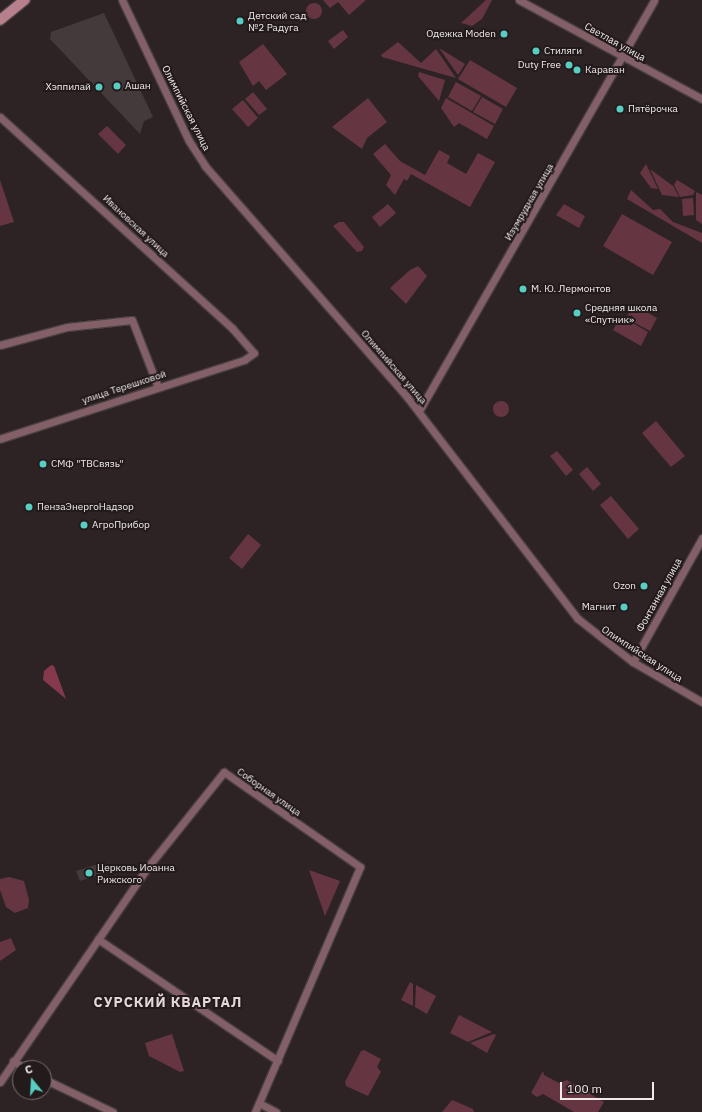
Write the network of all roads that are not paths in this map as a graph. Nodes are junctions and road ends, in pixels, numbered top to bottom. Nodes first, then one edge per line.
1 (26, 0) edge
2 (122, 0) edge
3 (519, 0) edge
4 (654, 0) edge
5 (0, 20) edge
6 (623, 58) junction
7 (702, 99) edge
8 (0, 117) edge
9 (0, 345) edge
10 (254, 353) joint
11 (158, 386) junction
12 (419, 411) junction
13 (0, 439) edge
14 (702, 538) edge
15 (633, 662) junction
16 (702, 702) edge
17 (98, 939) junction
18 (14, 1060) edge
19 (278, 1061) junction
20 (12, 1063) edge
21 (0, 1082) edge
22 (52, 1083) edge
23 (259, 1103) junction
24 (113, 1112) edge
25 (255, 1112) edge
26 (276, 1112) edge

1 - 5 main road
2 - 12 street, Олимпийская улица
3 - 6 street, Светлая улица
4 - 6 street, Изумрудная улица
6 - 7 street, Светлая улица
6 - 12 street, Изумрудная улица
8 - 10 street, Ивановская улица
9 - 11 street
10 - 11 street, улица Терешковой
11 - 13 street, улица Терешковой
12 - 15 street, Олимпийская улица
14 - 15 street, Фонтанная улица
15 - 16 street, Олимпийская улица
17 - 18 street, Соборная улица
17 - 19 street
17 - 19 street, Соборная улица
19 - 23 street, Соборная улица
20 - 21 street, Соборная улица
22 - 24 street
23 - 25 street, Соборная улица
23 - 26 street

